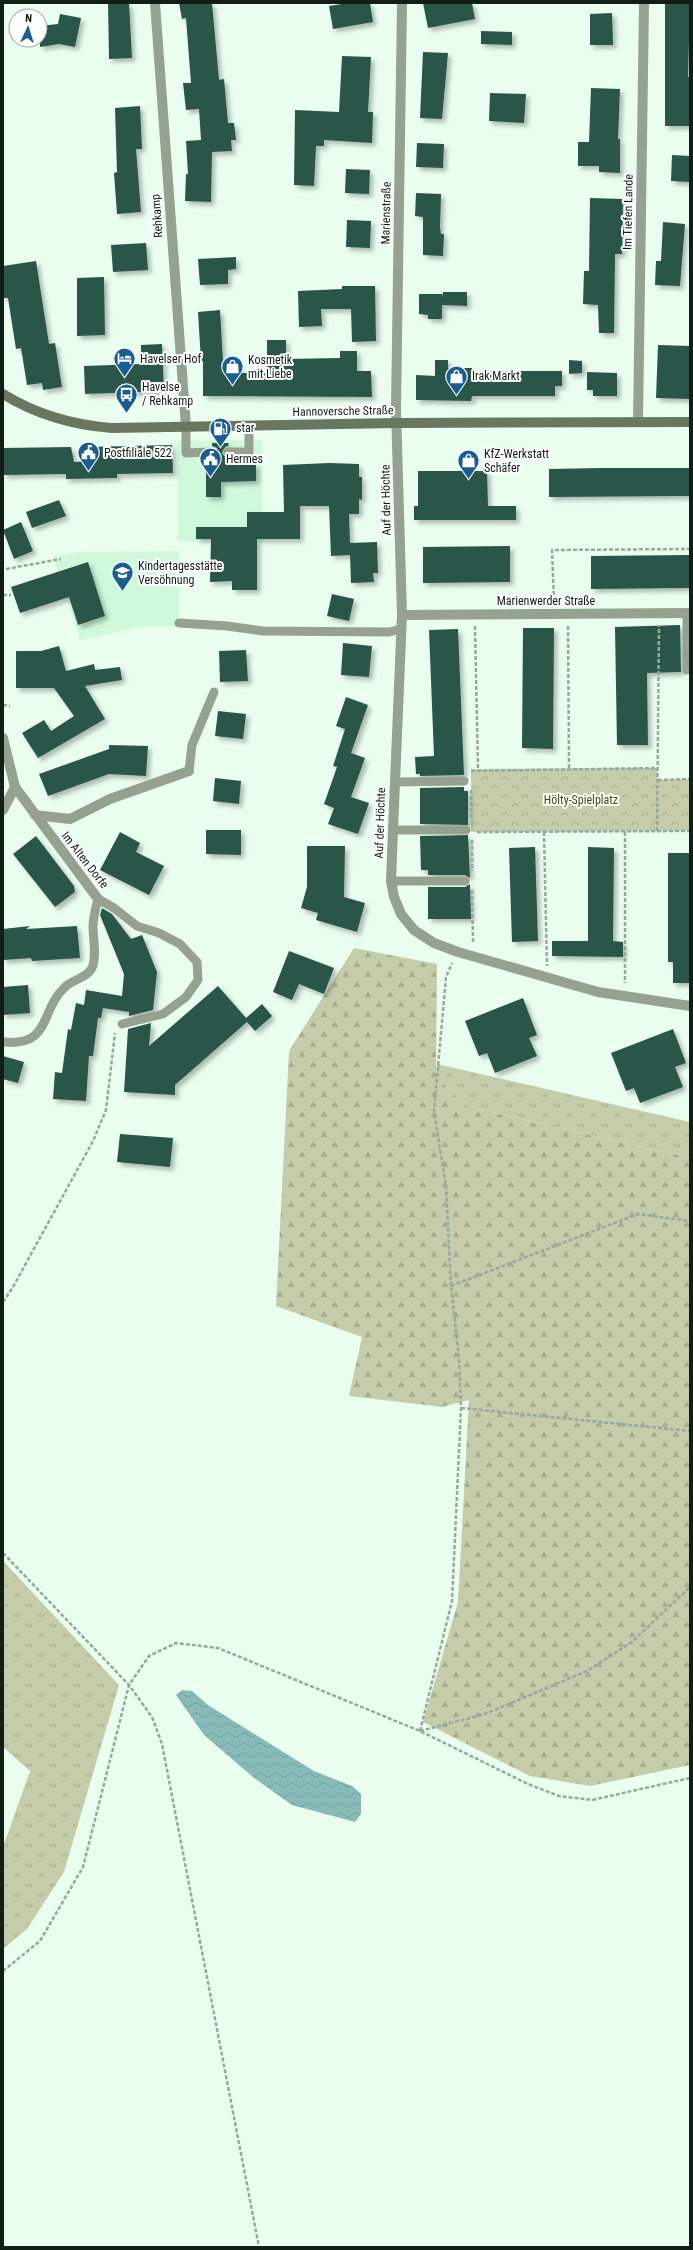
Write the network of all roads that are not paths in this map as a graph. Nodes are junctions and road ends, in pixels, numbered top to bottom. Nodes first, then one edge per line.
1 (155, 3) edge
2 (402, 3) edge
3 (644, 3) edge
4 (3, 394) edge
5 (638, 422) junction
6 (690, 422) edge
7 (397, 423) junction
8 (249, 426) junction
9 (186, 427) junction
10 (212, 452) dead end
11 (228, 452) dead end
12 (688, 613) edge
13 (402, 614) junction
14 (179, 623) dead end
15 (401, 629) junction
16 (687, 670) dead end
17 (214, 692) dead end
18 (3, 738) edge
19 (189, 771) joint
20 (469, 781) road end
21 (395, 782) junction
22 (15, 787) junction
23 (3, 810) edge
24 (35, 815) junction
25 (393, 830) junction
26 (469, 831) road end
27 (392, 881) junction
28 (470, 881) road end
29 (98, 899) junction
30 (690, 1006) edge
31 (122, 1024) road end
32 (3, 1042) edge

1 - 9 street, Rehkamp
2 - 7 street, Marienstraße
3 - 5 street, Im Tiefen Lande
4 - 9 street, Hannoversche Straße
5 - 6 street, Hannoversche Straße
5 - 7 street, Hannoversche Straße
7 - 8 street, Hannoversche Straße
7 - 13 street, Auf der Höchte
8 - 9 street, Hannoversche Straße
8 - 11 lane
9 - 10 lane
12 - 13 street, Marienwerder Straße
12 - 16 lane
13 - 15 street, Auf der Höchte
14 - 15 lane
15 - 21 street, Auf der Höchte
17 - 19 lane
18 - 22 street, Im Alten Dorfe
19 - 24 street
20 - 21 lane
21 - 25 street, Auf der Höchte
22 - 23 street
22 - 24 street, Im Alten Dorfe
24 - 29 street, Im Alten Dorfe
25 - 26 lane
25 - 27 street, Auf der Höchte
27 - 28 lane
27 - 30 street, Auf der Höchte
29 - 31 lane, Im Alten Dorfe
29 - 32 lane

